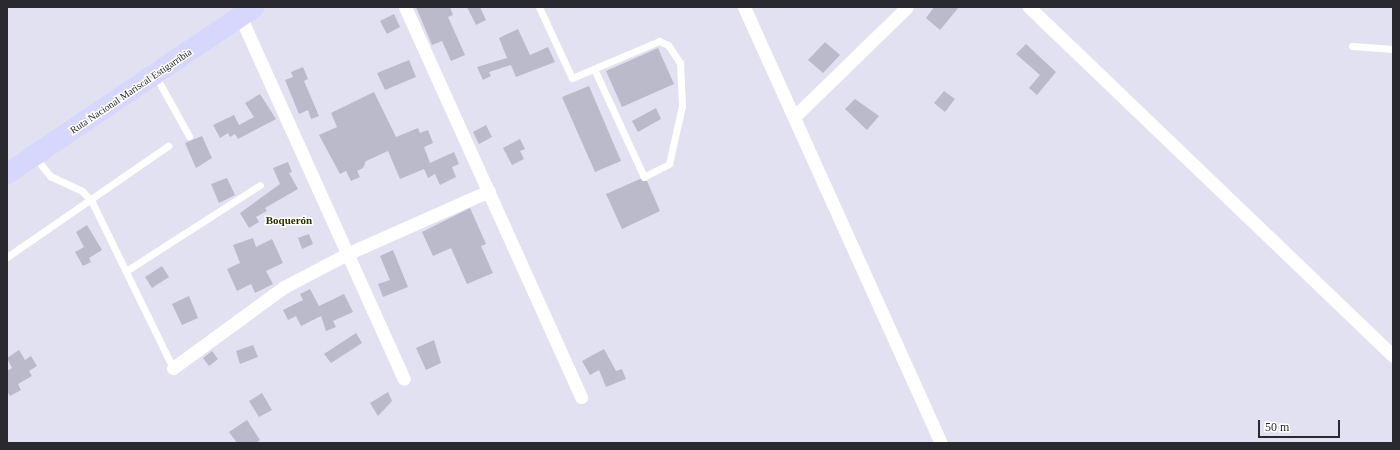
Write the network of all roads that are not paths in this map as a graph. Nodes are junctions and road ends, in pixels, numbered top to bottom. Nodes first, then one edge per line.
1 (405, 7) edge
2 (539, 7) edge
3 (744, 7) edge
4 (907, 7) edge
5 (1029, 7) edge
6 (247, 12) edge
7 (1352, 46) dead end
8 (1393, 49) edge
9 (594, 69) junction
10 (155, 75) junction
11 (795, 116) junction
12 (189, 136) dead end
13 (168, 146) dead end
14 (33, 155) junction
15 (7, 173) edge
16 (260, 185) dead end
17 (489, 191) junction
18 (91, 200) junction
19 (349, 253) junction
20 (7, 257) edge
21 (126, 271) junction
22 (1393, 356) edge
23 (173, 368) joint
24 (404, 379) dead end
25 (581, 397) dead end
26 (940, 443) edge

1 - 17 street
2 - 9 lane
3 - 11 street
4 - 11 street
5 - 22 street
6 - 10 main road, Ruta Nacional Mariscal Estigarribia
6 - 19 street
7 - 8 lane
9 - 9 lane
10 - 12 lane
10 - 14 main road, Ruta Nacional Mariscal Estigarribia
11 - 26 street
13 - 18 lane
14 - 15 main road, Ruta Nacional Mariscal Estigarribia
14 - 18 lane
16 - 21 lane
17 - 19 street
17 - 25 street
18 - 20 lane
18 - 21 lane
19 - 23 street
19 - 24 street
21 - 23 lane

